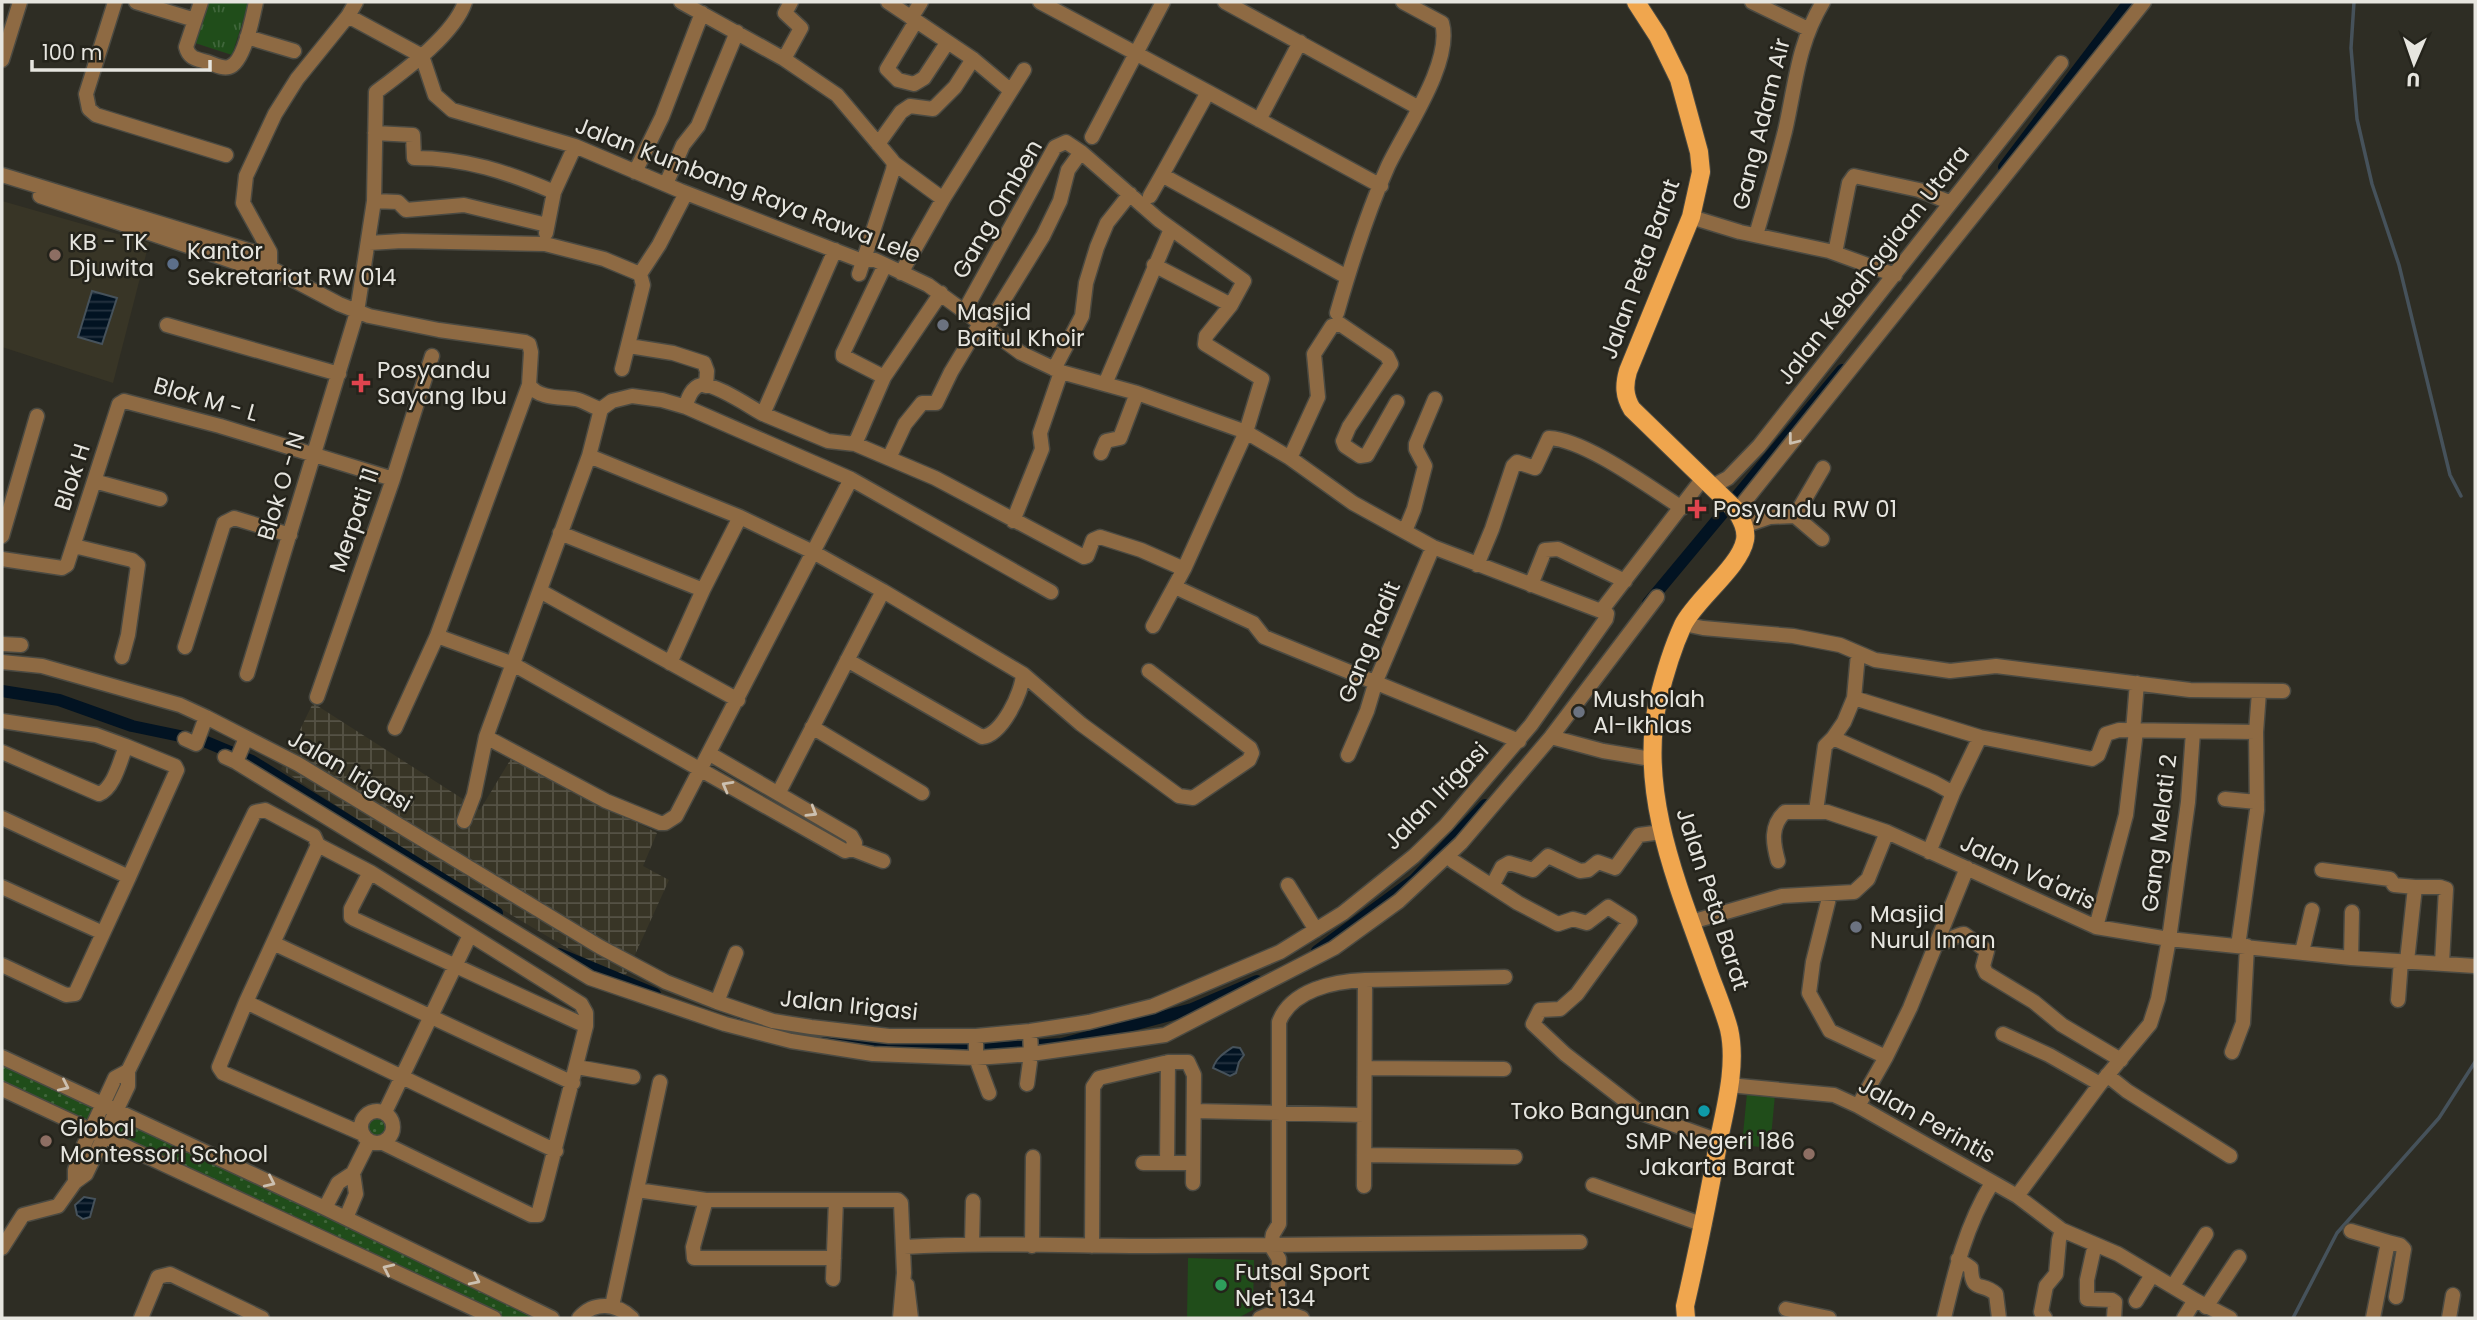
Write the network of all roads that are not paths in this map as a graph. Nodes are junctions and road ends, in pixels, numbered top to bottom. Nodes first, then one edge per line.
1 (20, 2) edge
2 (116, 2) edge
3 (136, 2) edge
4 (201, 2) edge
5 (257, 2) edge
6 (356, 2) edge
7 (465, 2) edge
8 (681, 2) edge
9 (791, 2) edge
10 (888, 2) edge
11 (921, 2) edge
12 (1040, 2) edge
13 (1163, 2) edge
14 (1225, 2) edge
15 (1403, 2) edge
16 (1636, 2) edge
17 (1752, 2) edge
18 (1823, 2) edge
19 (2144, 2) edge
20 (702, 13) junction
21 (348, 16) junction
22 (914, 19) junction
23 (195, 20) junction
24 (1808, 29) junction
25 (737, 32) junction
26 (247, 37) junction
27 (1300, 42) junction
28 (947, 43) junction
29 (294, 51) dead end
30 (1137, 53) junction
31 (422, 56) junction
32 (784, 59) junction
33 (972, 59) junction
34 (2, 60) edge
35 (2061, 63) dead end
36 (1024, 69) dead end
37 (1010, 90) junction
38 (1208, 92) junction
39 (1419, 108) junction
40 (1259, 120) junction
41 (375, 133) junction
42 (1092, 137) dead end
43 (877, 144) junction
44 (575, 146) junction
45 (1081, 152) junction
46 (226, 155) dead end
47 (894, 163) junction
48 (635, 172) junction
49 (2, 175) edge
50 (1162, 175) junction
51 (2, 183) edge
52 (666, 184) junction
53 (1381, 186) junction
54 (554, 192) junction
55 (686, 192) junction
56 (1130, 194) junction
57 (1150, 196) dead end
58 (943, 199) junction
59 (374, 201) junction
60 (1950, 202) junction
61 (1691, 217) junction
62 (547, 225) junction
63 (1171, 229) junction
64 (1756, 236) junction
65 (369, 243) junction
66 (545, 244) junction
67 (835, 250) junction
68 (1835, 253) junction
69 (865, 258) junction
70 (885, 265) junction
71 (1154, 265) junction
72 (268, 266) junction
73 (901, 273) junction
74 (640, 274) junction
75 (859, 274) dead end
76 (1895, 275) junction
77 (1347, 277) junction
78 (941, 293) junction
79 (1231, 305) junction
80 (965, 310) junction
81 (357, 312) junction
82 (1337, 313) dead end
83 (167, 325) dead end
84 (984, 325) junction
85 (629, 346) junction
86 (432, 356) dead end
87 (622, 369) dead end
88 (1057, 370) junction
89 (1821, 372) junction
90 (339, 374) junction
91 (884, 377) junction
92 (1105, 384) junction
93 (529, 385) junction
94 (1835, 385) junction
95 (706, 386) junction
96 (1137, 393) junction
97 (1435, 399) dead end
98 (126, 400) joint
99 (1397, 402) dead end
100 (686, 407) junction
101 (597, 409) junction
102 (763, 414) junction
103 (37, 416) dead end
104 (1247, 432) junction
105 (855, 444) junction
106 (1101, 453) dead end
107 (314, 455) junction
108 (589, 456) junction
109 (889, 458) junction
110 (1290, 458) junction
111 (1824, 468) dead end
112 (393, 479) junction
113 (851, 479) junction
114 (94, 481) junction
115 (1710, 483) junction
116 (160, 499) dead end
117 (1682, 508) junction
118 (1739, 516) junction
119 (1795, 516) junction
120 (740, 517) junction
121 (1013, 521) junction
122 (1405, 531) junction
123 (560, 533) junction
124 (290, 535) junction
125 (2, 536) edge
126 (1822, 539) dead end
127 (74, 546) junction
128 (1433, 547) junction
129 (813, 552) junction
130 (2, 559) edge
131 (1477, 565) junction
132 (1184, 569) junction
133 (1625, 581) junction
134 (1531, 585) junction
135 (1175, 587) junction
136 (703, 590) junction
137 (883, 590) junction
138 (540, 591) junction
139 (1051, 592) dead end
140 (1657, 597) dead end
141 (1601, 611) junction
142 (1684, 624) junction
143 (1153, 626) dead end
144 (437, 636) junction
145 (2, 644) edge
146 (21, 645) dead end
147 (184, 647) dead end
148 (1857, 654) junction
149 (122, 657) dead end
150 (847, 660) junction
151 (2, 662) edge
152 (511, 663) junction
153 (670, 663) junction
154 (1149, 671) dead end
155 (247, 674) dead end
156 (1023, 674) junction
157 (1376, 681) junction
158 (2137, 683) junction
159 (2283, 691) dead end
160 (2259, 692) junction
161 (317, 697) dead end
162 (1854, 698) junction
163 (738, 699) junction
164 (2, 720) edge
165 (205, 720) junction
166 (812, 727) junction
167 (395, 728) dead end
168 (2135, 731) junction
169 (2193, 732) junction
170 (2256, 732) junction
171 (486, 737) junction
172 (1551, 737) junction
173 (1980, 737) junction
174 (1833, 738) junction
175 (191, 740) dead end
176 (245, 740) junction
177 (1519, 741) junction
178 (126, 746) junction
179 (2, 752) edge
180 (710, 754) junction
181 (1348, 755) dead end
182 (1651, 759) junction
183 (701, 772) junction
184 (779, 792) junction
185 (922, 793) dead end
186 (1953, 793) junction
187 (2225, 799) dead end
188 (2257, 802) junction
189 (1816, 811) junction
190 (2, 818) edge
191 (464, 821) dead end
192 (1662, 832) junction
193 (1887, 832) junction
194 (318, 845) junction
195 (852, 849) junction
196 (1929, 852) junction
197 (1450, 855) junction
198 (883, 861) dead end
199 (1779, 861) dead end
200 (1967, 868) junction
201 (2322, 870) dead end
202 (370, 872) junction
203 (129, 877) junction
204 (1288, 885) dead end
205 (1492, 886) junction
206 (2, 887) edge
207 (2415, 887) junction
208 (1830, 894) junction
209 (2312, 910) dead end
210 (2351, 912) dead end
211 (1691, 922) junction
212 (2095, 928) junction
213 (1316, 930) junction
214 (103, 933) junction
215 (470, 934) junction
216 (2169, 939) junction
217 (273, 943) junction
218 (1934, 944) junction
219 (2243, 946) junction
220 (2302, 952) junction
221 (2351, 958) junction
222 (735, 960) dead end
223 (2404, 961) junction
224 (2442, 963) junction
225 (2, 965) edge
226 (454, 966) junction
227 (2475, 966) edge
228 (1505, 977) dead end
229 (1365, 980) junction
230 (649, 987) junction
231 (2398, 1000) dead end
232 (246, 1002) junction
233 (717, 1002) junction
234 (430, 1016) junction
235 (728, 1016) junction
236 (586, 1026) junction
237 (2003, 1034) dead end
238 (1030, 1043) junction
239 (873, 1044) junction
240 (976, 1047) junction
241 (2232, 1052) dead end
242 (2, 1057) edge
243 (1886, 1057) junction
244 (2121, 1060) junction
245 (1168, 1062) junction
246 (577, 1067) junction
247 (1365, 1068) junction
248 (1504, 1069) dead end
249 (128, 1071) junction
250 (402, 1076) junction
251 (633, 1077) dead end
252 (2103, 1080) junction
253 (660, 1082) dead end
254 (573, 1083) junction
255 (1027, 1084) dead end
256 (1729, 1084) junction
257 (2, 1089) edge
258 (989, 1093) dead end
259 (103, 1104) junction
260 (1858, 1106) junction
261 (118, 1111) junction
262 (1194, 1111) junction
263 (385, 1112) junction
264 (1279, 1113) junction
265 (1364, 1115) junction
266 (98, 1134) junction
267 (372, 1139) junction
268 (1719, 1140) junction
269 (556, 1151) junction
270 (1364, 1155) junction
271 (2230, 1156) dead end
272 (1033, 1157) dead end
273 (1515, 1157) dead end
274 (1143, 1163) dead end
275 (1167, 1163) junction
276 (1193, 1163) junction
277 (353, 1173) junction
278 (1193, 1183) dead end
279 (1992, 1183) junction
280 (1593, 1185) dead end
281 (1364, 1186) dead end
282 (637, 1189) junction
283 (2017, 1196) junction
284 (706, 1200) junction
285 (836, 1200) junction
286 (973, 1201) dead end
287 (326, 1208) junction
288 (346, 1218) junction
289 (1704, 1225) junction
290 (2062, 1230) junction
291 (2351, 1231) dead end
292 (2206, 1234) dead end
293 (1580, 1242) dead end
294 (2388, 1242) junction
295 (972, 1243) junction
296 (2095, 1244) junction
297 (1032, 1246) junction
298 (1092, 1246) junction
299 (904, 1247) junction
300 (2, 1248) edge
301 (1279, 1251) junction
302 (2239, 1256) dead end
303 (834, 1258) junction
304 (1958, 1259) junction
305 (904, 1273) junction
306 (2152, 1275) junction
307 (833, 1279) dead end
308 (2173, 1286) junction
309 (2453, 1295) dead end
310 (2396, 1297) dead end
311 (2136, 1301) dead end
312 (2200, 1303) junction
313 (612, 1306) junction
314 (1786, 1309) dead end
315 (1277, 1312) junction
316 (141, 1318) edge
317 (262, 1318) edge
318 (495, 1318) edge
319 (552, 1318) edge
320 (579, 1318) edge
321 (632, 1318) edge
322 (900, 1318) edge
323 (911, 1318) edge
324 (1260, 1318) edge
325 (1302, 1318) edge
326 (1686, 1318) edge
327 (1829, 1318) edge
328 (1944, 1318) edge
329 (1998, 1318) edge
330 (2045, 1318) edge
331 (2114, 1318) edge
332 (2184, 1318) edge
333 (2230, 1318) edge
334 (2373, 1318) edge
335 (2449, 1318) edge

1 - 34 street
2 - 46 street
3 - 23 street
4 - 23 street
5 - 26 street
6 - 21 street
7 - 31 street
8 - 20 street
9 - 32 street
10 - 22 street
11 - 22 street
12 - 30 street
13 - 30 street
14 - 27 street
15 - 39 street
16 - 61 main road, Jalan Peta Barat
17 - 24 street
18 - 24 street, Gang Adam Air
19 - 94 street
20 - 25 street
20 - 48 street
21 - 31 street
21 - 72 street
22 - 28 street
22 - 28 street
23 - 26 street
24 - 64 street, Gang Adam Air
25 - 32 street
25 - 52 street
26 - 29 street
27 - 39 street
27 - 40 street
28 - 33 street
30 - 38 street
30 - 42 street
31 - 41 street, Blok O - N
31 - 44 street, Jalan Kumbang Raya Rawa Lele
32 - 43 street
33 - 37 street
33 - 43 street
35 - 60 street, Jalan Kebahagiaan Utara
36 - 37 street
37 - 58 street
38 - 40 street
38 - 50 street
39 - 53 street
40 - 53 street
41 - 54 street
41 - 59 street, Blok O - N
43 - 47 street
44 - 48 street, Jalan Kumbang Raya Rawa Lele
44 - 54 street
45 - 56 street, Gang Omben
45 - 80 street, Gang Omben
45 - 84 street
47 - 58 street
47 - 69 street
48 - 52 street, Jalan Kumbang Raya Rawa Lele
49 - 72 street
50 - 57 street
50 - 77 street
51 - 72 street
52 - 55 street, Jalan Kumbang Raya Rawa Lele
53 - 77 street
54 - 62 street
55 - 67 street, Jalan Kumbang Raya Rawa Lele
55 - 74 street
56 - 63 street, Gang Omben
56 - 88 street
58 - 73 street
59 - 62 street
59 - 65 street, Blok O - N
60 - 68 street
60 - 76 street, Jalan Kebahagiaan Utara
61 - 64 street, Gang Adam Air
61 - 115 main road, Jalan Peta Barat
62 - 66 street
63 - 71 street
63 - 79 street, Gang Omben
64 - 68 street
65 - 66 street
65 - 81 street, Blok O - N
66 - 74 street
67 - 69 street, Jalan Kumbang Raya Rawa Lele
67 - 102 street
68 - 76 street
69 - 70 street, Jalan Kumbang Raya Rawa Lele
69 - 75 street
70 - 73 street, Jalan Kumbang Raya Rawa Lele
70 - 91 street
71 - 79 street
71 - 92 street
72 - 81 street
73 - 78 street, Jalan Kumbang Raya Rawa Lele
74 - 85 street
76 - 89 street, Jalan Kebahagiaan Utara
77 - 82 street
78 - 80 street, Jalan Kumbang Raya Rawa Lele
78 - 91 street
79 - 104 street
80 - 84 street, Jalan Kumbang Raya Rawa Lele
81 - 90 street, Blok O - N
81 - 93 street
83 - 90 street
84 - 88 street, Jalan Kumbang Raya Rawa Lele
84 - 109 street
85 - 87 street
85 - 95 street
86 - 112 street, Merpati 11
88 - 92 street, Jalan Kumbang Raya Rawa Lele
88 - 121 street
89 - 94 street
89 - 115 street, Jalan Kebahagiaan Utara
90 - 107 street, Blok O - N
91 - 105 street
92 - 96 street, Jalan Kumbang Raya Rawa Lele
93 - 101 street
93 - 144 street
94 -> 118 street
95 - 100 street
95 - 102 street
96 - 104 street, Jalan Kumbang Raya Rawa Lele
96 - 106 street
97 - 122 street
98 - 107 street, Blok M - L
98 - 114 street, Blok H
99 - 110 street
100 - 101 street
100 - 113 street
101 - 108 street
102 - 105 street
103 - 125 street
104 - 110 street, Jalan Kumbang Raya Rawa Lele
104 - 132 street
105 - 109 street
107 - 112 street, Blok M - L
107 - 124 street, Blok O - N
108 - 120 street
108 - 123 street
109 - 121 street
110 - 122 street, Jalan Kumbang Raya Rawa Lele
111 - 119 street
112 - 161 street, Merpati 11
113 - 129 street
113 - 139 street
114 - 116 street
114 - 127 street, Blok H
115 - 117 street
115 - 118 main road, Jalan Peta Barat
117 - 131 street
117 - 133 street
118 - 119 street
118 - 142 main road, Jalan Peta Barat
119 - 126 street
120 - 129 street
120 - 136 street
121 - 132 street
122 - 128 street, Jalan Kumbang Raya Rawa Lele
123 - 136 street
123 - 138 street
124 - 147 street
124 - 155 street, Blok O - N
127 - 130 street, Blok H
127 - 149 street
128 - 131 street, Jalan Kumbang Raya Rawa Lele
128 - 157 street, Gang Radit
129 - 137 street
129 - 163 street
131 - 134 street, Jalan Kumbang Raya Rawa Lele
132 - 135 street
133 - 134 street
133 - 141 street
134 - 141 street, Jalan Kumbang Raya Rawa Lele
135 - 143 street
135 - 157 street
136 - 153 street
137 - 150 street
137 - 156 street
138 - 152 street
138 - 153 street
140 - 172 street
141 - 177 street, Jalan Irigasi
142 - 148 street
142 - 182 main road, Jalan Peta Barat
144 - 152 street
144 - 167 street
145 - 146 street
148 - 158 street
148 - 162 street
150 - 156 street
150 - 166 street
151 - 165 street, Jalan Irigasi
152 - 171 street
152 - 183 street
153 - 163 street
154 - 156 street
157 - 177 street
157 - 181 street, Gang Radit
158 - 160 street
158 - 168 street
159 - 160 street
160 - 170 street
162 - 173 street
162 - 174 street
163 - 180 street
164 - 178 street
165 - 175 street
165 - 176 street, Jalan Irigasi
166 - 184 street
166 - 185 street
168 - 169 street
168 - 173 street
168 - 212 street
169 - 170 street
169 - 216 street, Gang Melati 2
170 - 188 street
171 - 183 street
171 - 191 street
172 - 182 street
172 - 197 street
173 - 186 street
174 - 186 street
174 - 189 street
176 - 230 street, Jalan Irigasi
176 - 230 street
177 - 213 street, Jalan Irigasi
178 - 179 street
178 - 203 street
180 - 183 street
180 - 184 street
182 - 192 main road, Jalan Peta Barat
195 -> 183 street
184 -> 195 street
186 - 196 street
187 - 188 street
188 - 219 street
189 - 193 street, Jalan Va'aris
189 - 199 street
190 - 203 street
192 - 205 street
192 - 211 main road, Jalan Peta Barat
193 - 196 street, Jalan Va'aris
193 - 208 street
194 - 202 street
194 - 217 street
194 - 249 street
195 - 198 street
196 - 200 street, Jalan Va'aris
197 - 205 street
197 - 238 street
200 - 212 street, Jalan Va'aris
200 - 218 street
201 - 207 street
202 - 215 street
202 - 226 street
203 - 214 street
204 - 213 street
205 - 268 street
206 - 214 street
207 - 223 street
207 - 224 street
208 - 211 street
208 - 243 street
209 - 220 street
210 - 221 street
211 - 256 main road, Jalan Peta Barat
212 - 216 street, Jalan Va'aris
213 - 238 street, Jalan Irigasi
214 - 225 street
215 - 226 street
215 - 236 street
216 - 219 street, Jalan Va'aris
216 - 244 street
217 - 232 street
217 - 234 street
218 - 243 street
218 - 244 street
219 - 220 street, Jalan Va'aris
219 - 241 street
220 - 221 street, Jalan Va'aris
221 - 223 street, Jalan Va'aris
222 - 233 street
223 - 224 street, Jalan Va'aris
223 - 231 street
224 - 227 street, Jalan Va'aris
226 - 234 street
226 - 236 street
228 - 229 street
229 - 247 street
229 - 264 street
230 - 233 street, Jalan Irigasi
230 - 235 street
232 - 250 street
232 - 267 street
233 - 235 street, Jalan Irigasi
234 - 250 street
234 - 254 street
235 - 239 street, Jalan Irigasi
236 - 246 street
237 - 252 street
238 - 240 street, Jalan Irigasi
238 - 240 street
238 - 255 street
239 - 240 street, Jalan Irigasi
239 - 240 street
240 - 258 street
242 -> 259 street
243 - 260 street
244 - 252 street
245 - 262 street
245 - 275 street
245 - 298 street
246 - 251 street
246 - 254 street
247 - 248 street
247 - 265 street
249 - 259 street
249 - 261 street
250 - 263 street
250 - 269 street
252 - 271 street
252 - 283 street
253 - 282 street
254 - 269 street
256 - 260 street, Jalan Perintis
256 - 268 main road, Jalan Peta Barat
257 - 266 street
259 - 261 street
259 - 266 street
260 - 279 street, Jalan Perintis
261 - 266 street
261 -> 287 street
262 - 264 street
262 - 276 street
263 - 267 street
263 - 267 street
264 - 265 street
264 - 301 street
265 - 270 street
266 - 300 street
318 -> 266 street
267 - 269 street
267 - 277 street
268 - 289 main road, Jalan Peta Barat
270 - 273 street
270 - 281 street
272 - 297 street
274 - 275 street
275 - 276 street
276 - 278 street
277 - 287 street
277 - 288 street
279 - 283 street, Jalan Perintis
279 - 304 street
280 - 289 street
282 - 284 street
282 - 313 street
283 - 290 street, Jalan Perintis
284 - 285 street
284 - 303 street
285 - 299 street
285 - 303 street
286 - 295 street
287 - 288 street
288 -> 319 street
289 - 326 main road, Jalan Peta Barat
290 - 296 street, Jalan Perintis
290 - 330 street
291 - 294 street
292 - 308 street
293 - 301 street
294 - 310 street
294 - 334 street
295 - 297 street
295 - 299 street
296 - 306 street, Jalan Perintis
296 - 331 street
297 - 298 street
298 - 301 street
299 - 305 street
301 - 315 street
302 - 312 street
303 - 307 street
304 - 328 street
304 - 329 street
305 - 322 street
305 - 323 street
306 - 308 street, Jalan Perintis
306 - 311 street
308 - 312 street, Jalan Perintis
309 - 335 street
312 - 332 street
312 - 333 street, Jalan Perintis
313 - 320 street
313 - 321 street
314 - 327 street
315 - 324 street
315 - 325 street
316 - 317 street

